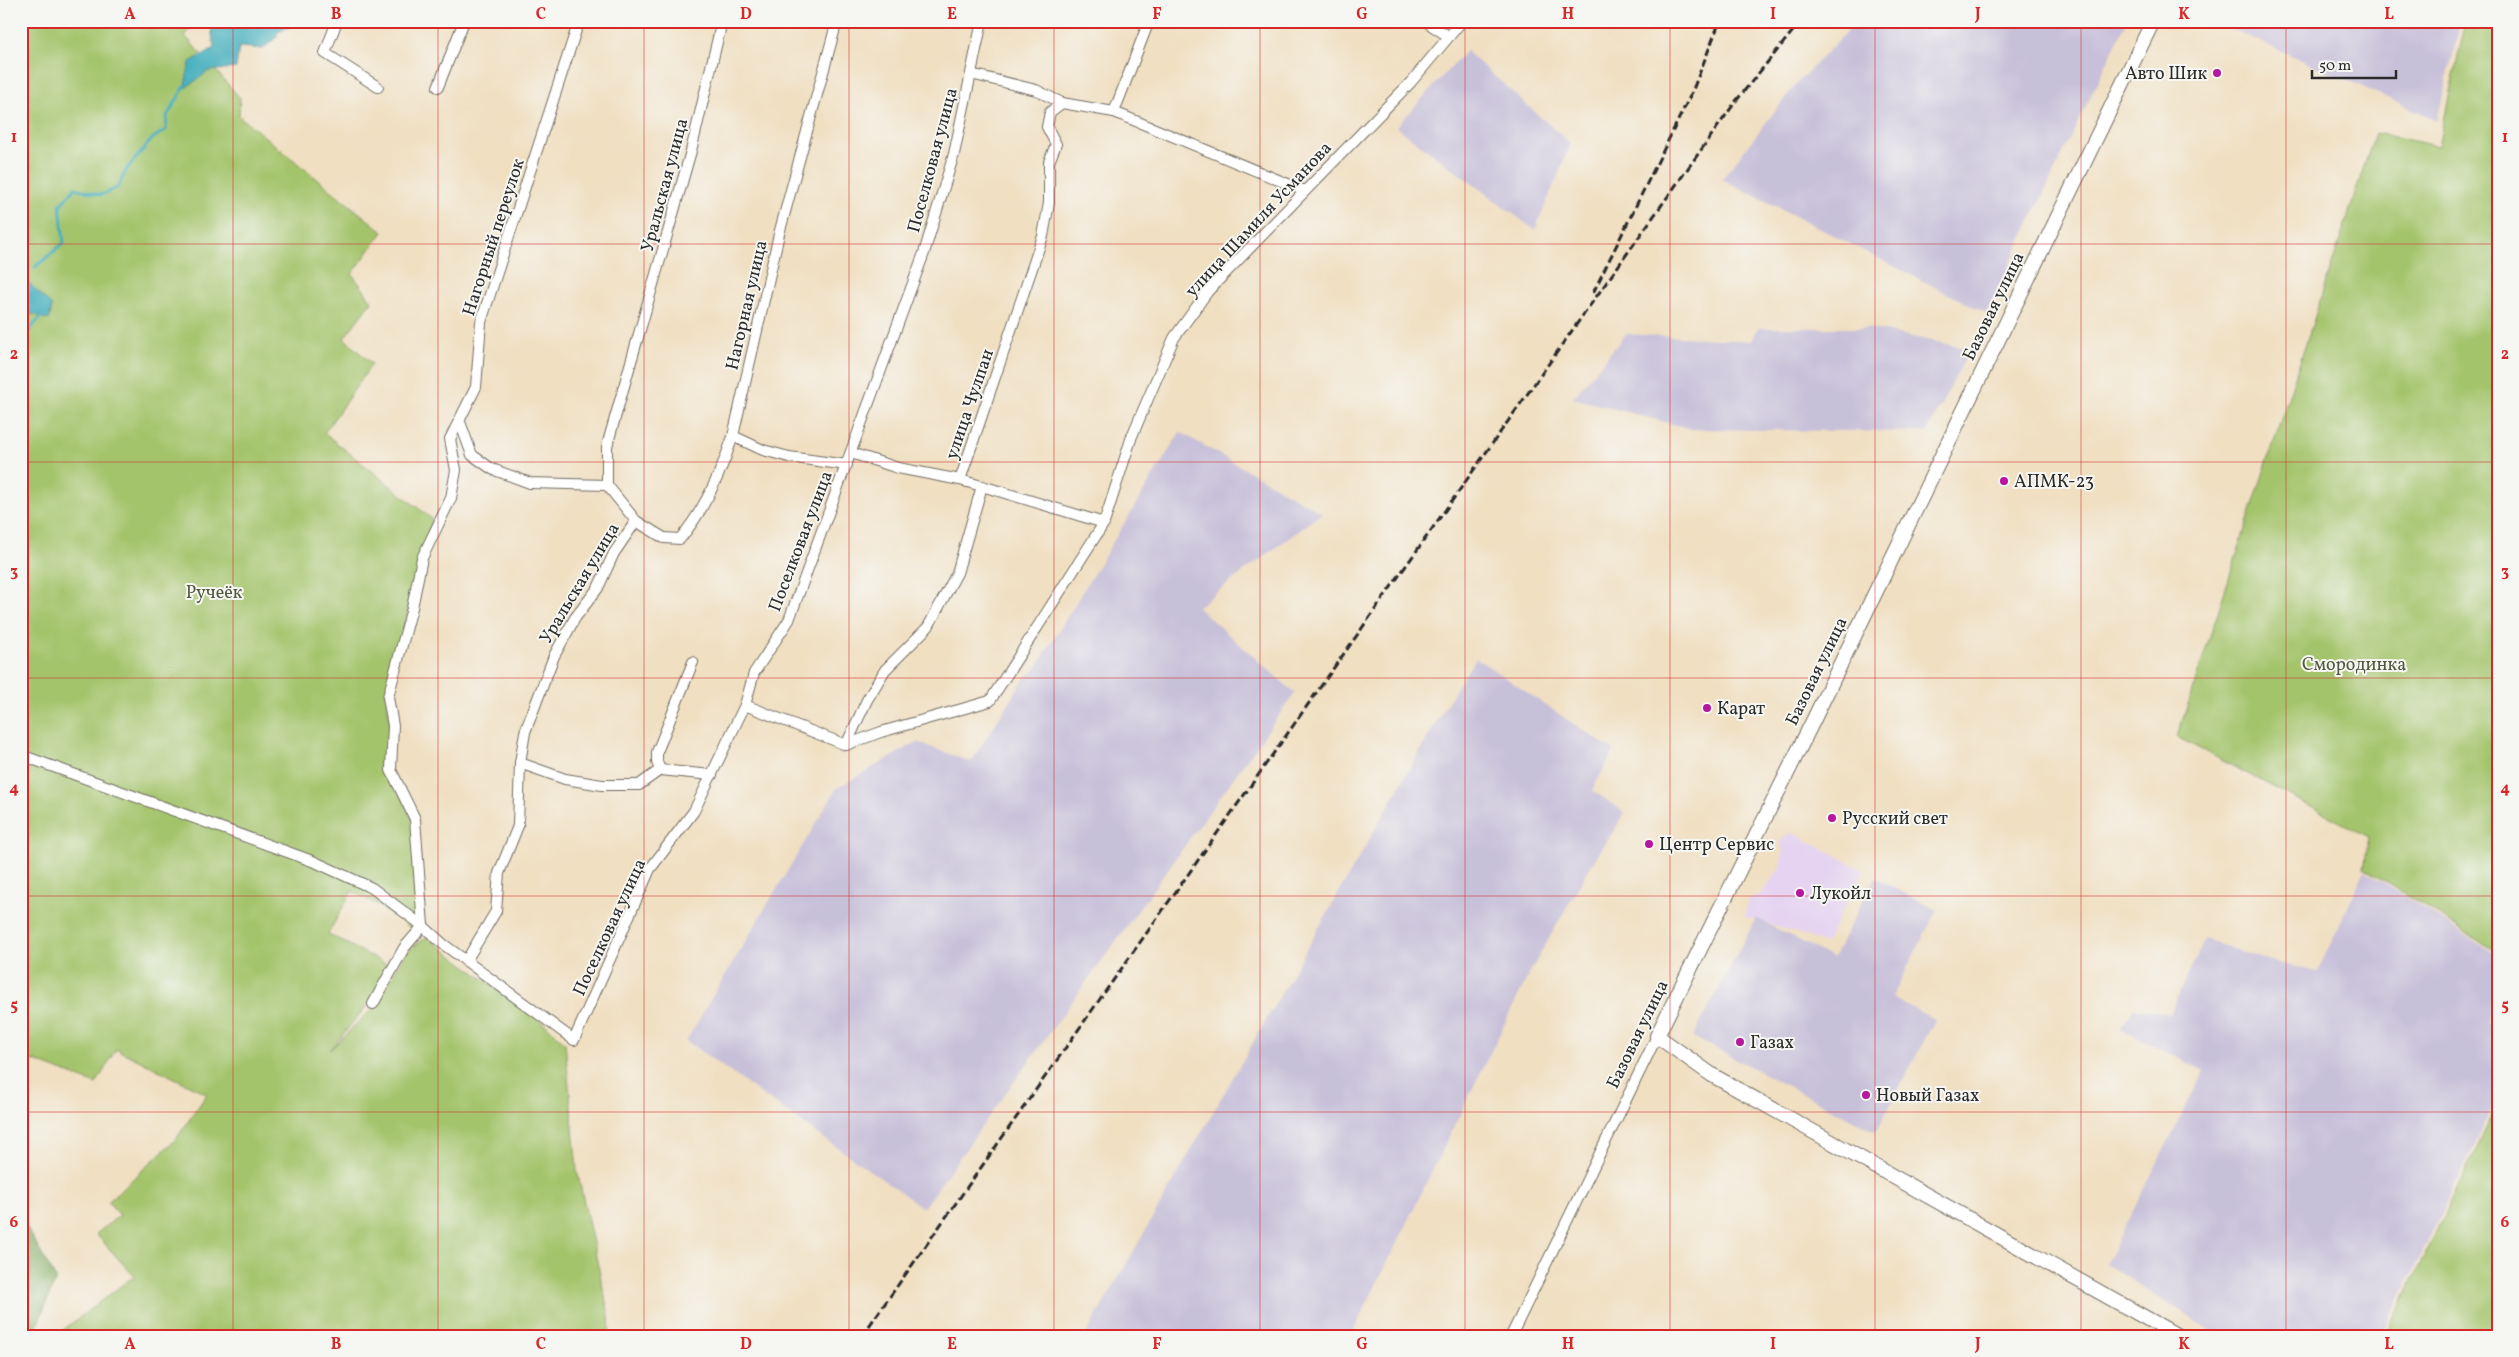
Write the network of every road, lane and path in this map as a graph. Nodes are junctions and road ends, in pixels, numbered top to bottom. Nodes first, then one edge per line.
1 (337, 21) edge
2 (464, 21) edge
3 (579, 21) edge
4 (722, 21) edge
5 (837, 21) edge
6 (982, 21) edge
7 (1150, 21) edge
8 (1425, 21) edge
9 (1462, 21) edge
10 (2153, 21) edge
11 (1448, 36) junction
12 (971, 74) junction
13 (438, 86) dead end
14 (378, 87) dead end
15 (1062, 103) junction
16 (1114, 112) junction
17 (1305, 191) junction
18 (460, 422) junction
19 (733, 436) junction
20 (851, 453) junction
21 (847, 465) junction
22 (960, 480) junction
23 (607, 485) junction
24 (982, 486) junction
25 (636, 521) junction
26 (1104, 523) junction
27 (693, 662) dead end
28 (745, 705) junction
29 (846, 745) junction
30 (21, 755) edge
31 (520, 763) junction
32 (660, 770) junction
33 (712, 775) junction
34 (423, 926) junction
35 (466, 961) junction
36 (373, 1004) dead end
37 (1657, 1036) junction
38 (1511, 1336) edge
39 (2178, 1336) edge

1 - 14 street
2 - 13 street
3 - 18 street, Нагорный переулок
4 - 23 street, Уральская улица
5 - 19 street, Нагорная улица
6 - 12 street, Поселковая улица
7 - 16 street
8 - 11 street
9 - 11 street, улица Шамиля Усманова
10 - 37 main road, Базовая улица
11 - 17 street, улица Шамиля Усманова
12 - 15 street
12 - 20 street, Поселковая улица
15 - 16 street
15 - 22 street, улица Чулпан
16 - 17 street
17 - 26 street, улица Шамиля Усманова
18 - 23 street
18 - 34 street, Нагорный переулок
19 - 21 street
19 - 25 street, Нагорная улица
20 - 21 street, Поселковая улица
20 - 22 street
21 - 28 street, Поселковая улица
22 - 24 street, улица Чулпан
23 - 25 street, Уральская улица
24 - 26 street, улица Чулпан
24 - 29 street
25 - 31 street, Уральская улица
26 - 29 street, улица Шамиля Усманова
27 - 32 street
28 - 29 street
28 - 33 street, Поселковая улица
30 - 34 street
31 - 32 street
31 - 35 street, Уральская улица
32 - 33 street
33 - 35 street, Поселковая улица
34 - 35 street
34 - 36 street
37 - 38 street, Базовая улица
37 - 39 main road

